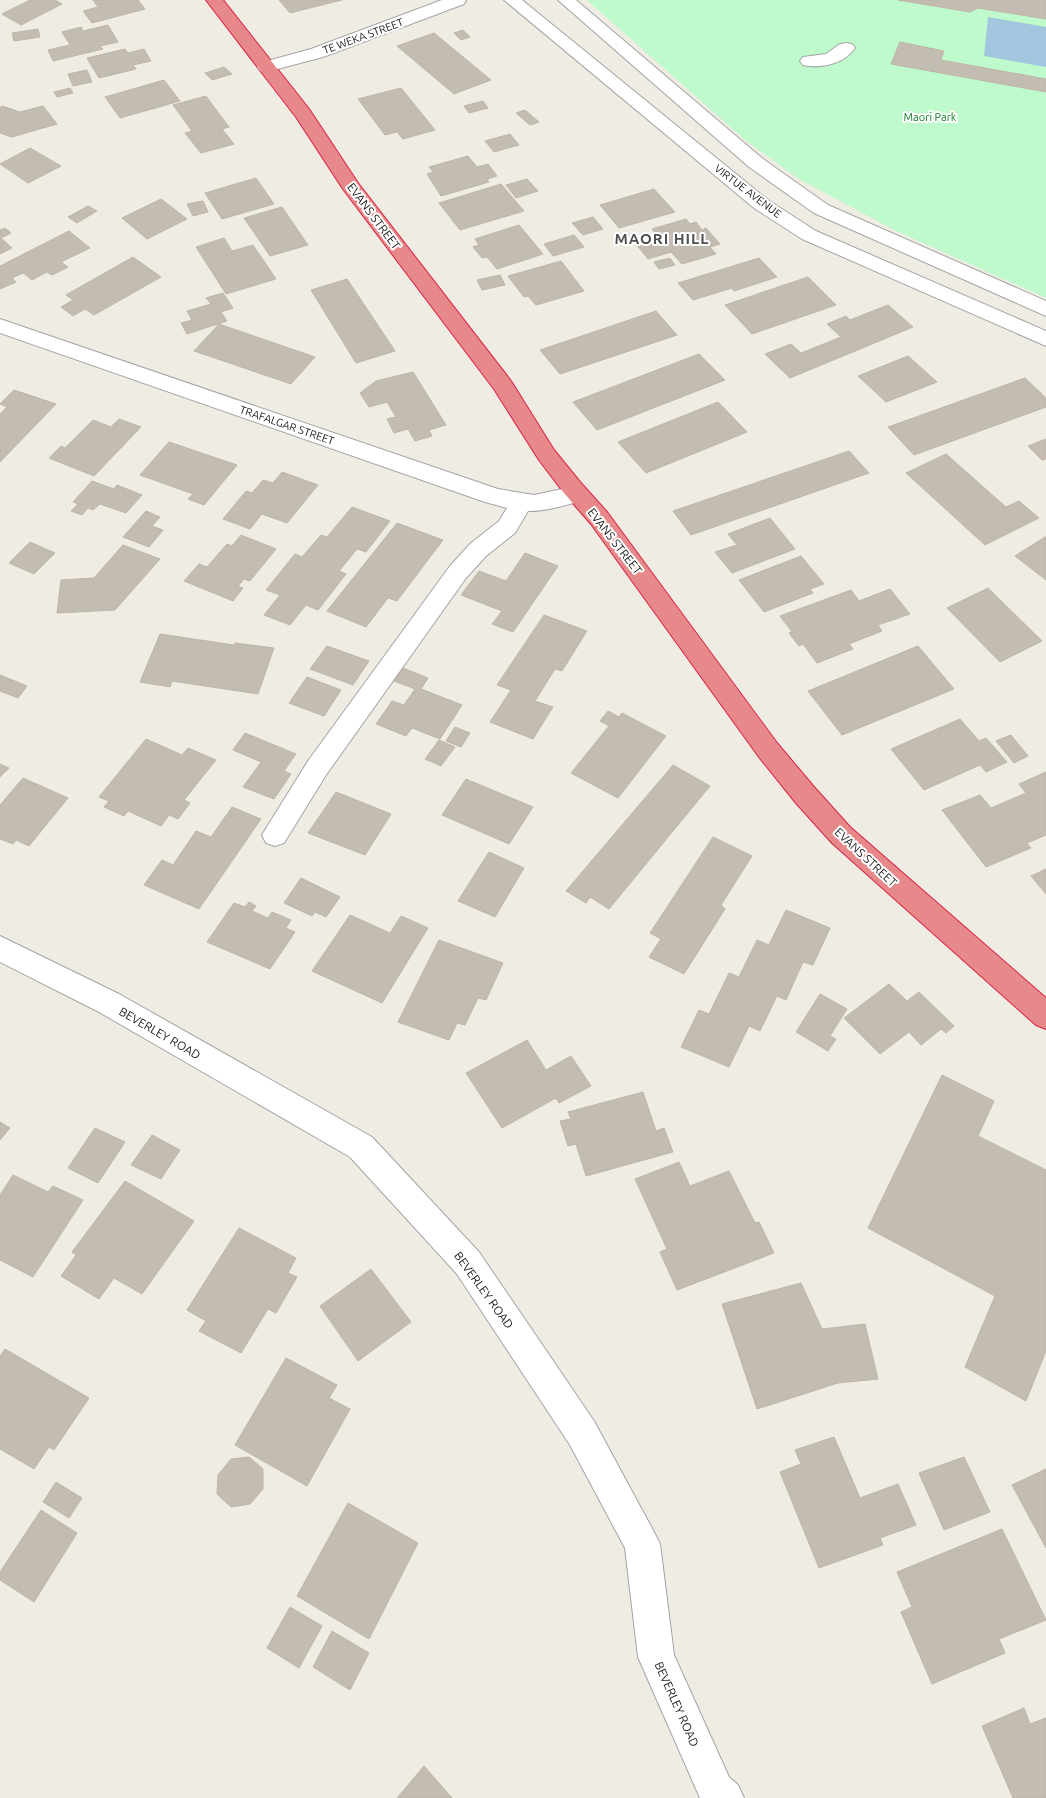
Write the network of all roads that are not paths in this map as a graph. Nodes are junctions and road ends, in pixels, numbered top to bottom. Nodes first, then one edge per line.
1 (214, 0) edge
2 (458, 0) edge
3 (512, 0) edge
4 (566, 0) edge
5 (846, 48) dead end
6 (809, 61) dead end
7 (266, 67) junction
8 (1019, 297) junction
9 (1046, 309) edge
10 (998, 318) junction
11 (0, 326) edge
12 (1046, 339) edge
13 (576, 494) junction
14 (520, 503) junction
15 (275, 835) dead end
16 (0, 948) edge
17 (1046, 1016) edge
18 (726, 1798) edge

1 - 7 highway, EVANS STREET
2 - 7 street, TE WEKA STREET
3 - 10 street, VIRTUE AVENUE
4 - 8 street
5 - 6 street
7 - 13 highway, EVANS STREET
8 - 9 street
8 - 10 street
10 - 12 street, VIRTUE AVENUE
11 - 14 street, TRAFALGAR STREET
13 - 14 street, TRAFALGAR STREET
13 - 17 highway, EVANS STREET
14 - 15 street
16 - 18 street, BEVERLEY ROAD

